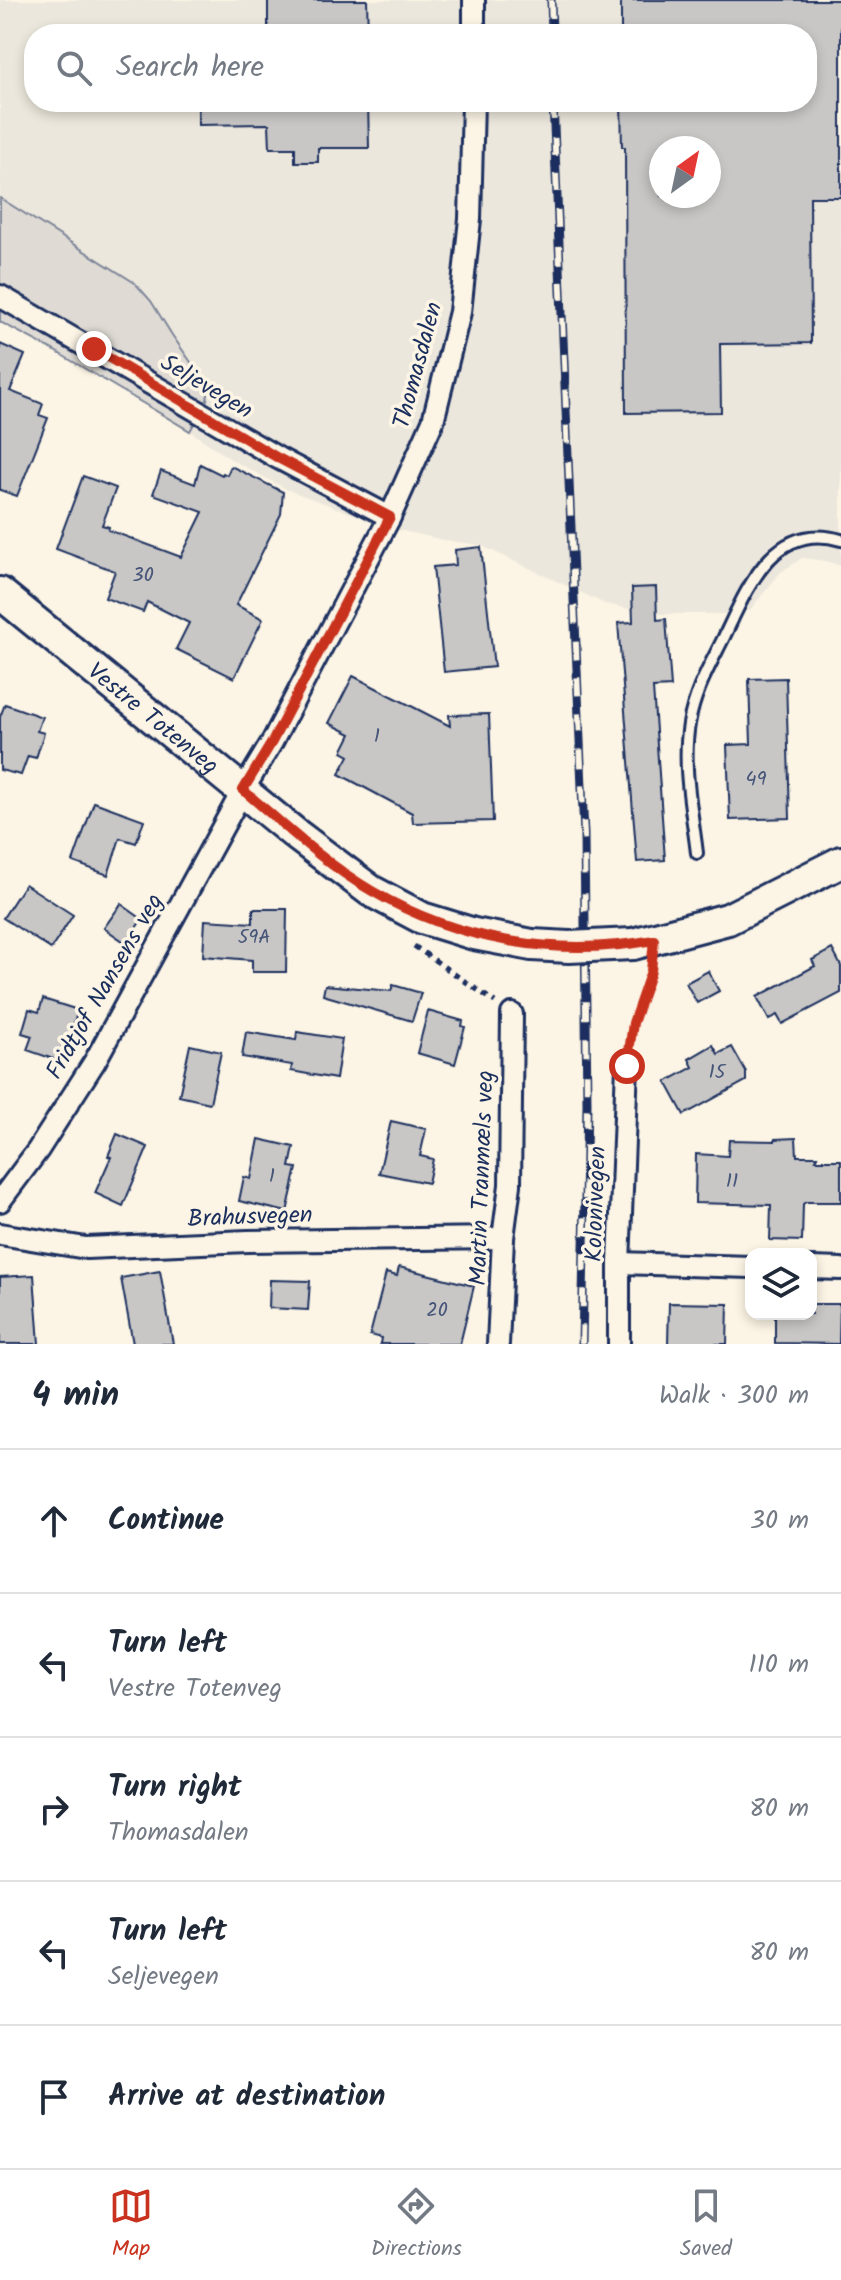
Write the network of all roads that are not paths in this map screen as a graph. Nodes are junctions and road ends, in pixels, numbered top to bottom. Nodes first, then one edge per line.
1 (474, 0) edge
2 (474, 24) edge
3 (473, 112) edge
4 (0, 296) edge
5 (390, 517) junction
6 (841, 540) edge
7 (0, 593) edge
8 (243, 790) junction
9 (697, 853) dead end
10 (841, 862) edge
11 (512, 1014) dead end
12 (627, 1066) road end
13 (0, 1201) edge
14 (0, 1234) edge
15 (503, 1238) junction
16 (619, 1263) junction
17 (745, 1267) edge
18 (817, 1268) edge
19 (841, 1269) edge
20 (498, 1344) edge
21 (619, 1344) edge

1 - 2 street
3 - 5 street, Thomasdalen
4 - 5 street, Seljevegen
5 - 8 street, Thomasdalen
6 - 9 lane
7 - 8 main road, Vestre Totenveg
8 - 10 main road, Vestre Totenveg, bridge
8 - 13 street, Fridtjof Nansens veg
11 - 15 street, Martin Tranmæls veg
12 - 16 street, Kolonivegen
14 - 15 street, Brahusvegen
15 - 20 street, Martin Tranmæls veg
16 - 17 street
16 - 21 street, Kolonivegen
18 - 19 street

